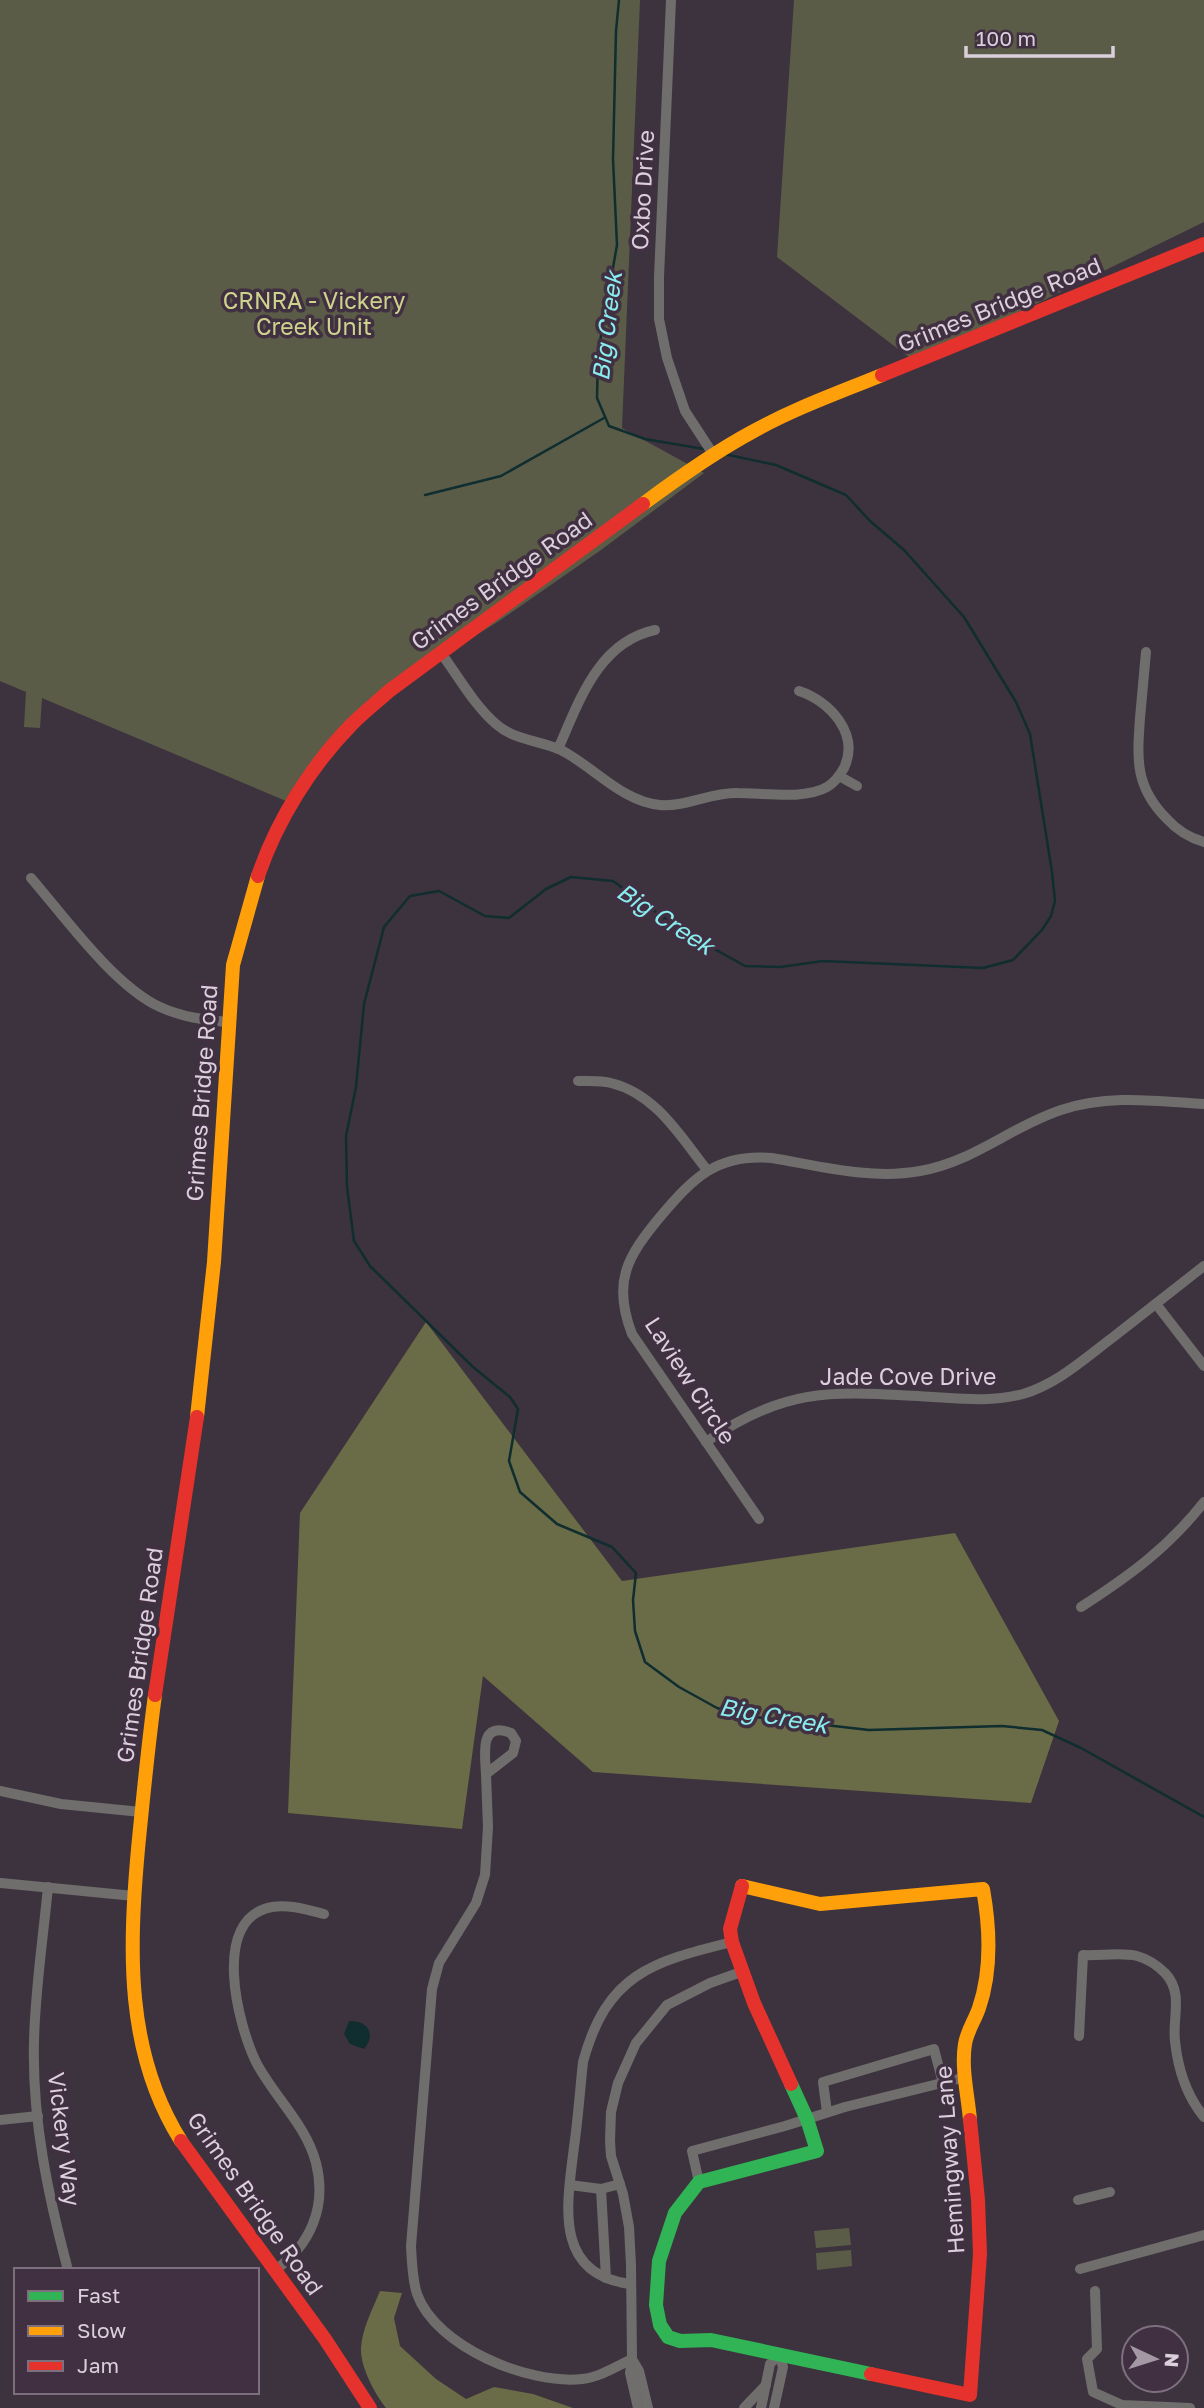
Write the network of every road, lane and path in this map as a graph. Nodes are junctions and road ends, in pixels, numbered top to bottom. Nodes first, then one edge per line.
1 (671, 0) edge
2 (1204, 244) edge
3 (713, 454) junction
4 (655, 630) dead end
5 (1146, 652) dead end
6 (441, 653) junction
7 (800, 691) dead end
8 (558, 749) junction
9 (839, 776) junction
10 (857, 786) dead end
11 (1204, 842) edge
12 (31, 878) dead end
13 (228, 1023) junction
14 (578, 1081) dead end
15 (1204, 1104) edge
16 (707, 1170) junction
17 (1204, 1266) edge
18 (1156, 1304) junction
19 (1204, 1366) edge
20 (706, 1442) junction
21 (1204, 1502) edge
22 (759, 1519) dead end
23 (1081, 1607) dead end
24 (486, 1774) dead end
25 (0, 1791) edge
26 (141, 1812) junction
27 (1, 1883) edge
28 (48, 1887) junction
29 (134, 1896) junction
30 (324, 1914) dead end
31 (732, 1942) junction
32 (741, 1972) junction
33 (1079, 2036) dead end
34 (966, 2077) junction
35 (943, 2082) junction
36 (827, 2112) junction
37 (38, 2116) junction
38 (1204, 2117) edge
39 (807, 2119) junction
40 (0, 2120) edge
41 (699, 2182) junction
42 (620, 2184) junction
43 (570, 2185) junction
44 (601, 2189) junction
45 (1110, 2192) dead end
46 (1078, 2200) dead end
47 (1204, 2235) edge
48 (67, 2268) edge
49 (1080, 2269) dead end
50 (275, 2270) junction
51 (606, 2278) junction
52 (630, 2284) junction
53 (1096, 2291) dead end
54 (779, 2354) junction
55 (632, 2359) junction
56 (766, 2385) junction
57 (779, 2388) junction
58 (370, 2408) edge
59 (638, 2408) edge
60 (649, 2408) edge
61 (744, 2408) edge
62 (761, 2408) edge
63 (774, 2408) edge
64 (785, 2408) edge
65 (1190, 2408) edge

1 - 3 street, Oxbo Drive
2 - 3 street, Grimes Bridge Road
3 - 6 street, Grimes Bridge Road
4 - 8 street
5 - 11 street
6 - 8 street
6 - 13 street, Grimes Bridge Road
7 - 9 street
8 - 9 street
9 - 10 street
12 - 13 street
13 - 26 street, Grimes Bridge Road
14 - 16 street
15 - 16 street, Laview Circle
16 - 20 street, Laview Circle
17 - 18 street, Jade Cove Drive
18 - 19 street
18 - 20 street, Jade Cove Drive
20 - 22 street, Laview Circle
21 - 23 street
24 - 55 street
25 - 26 street
26 - 29 street, Grimes Bridge Road
27 - 28 street
28 - 29 street
28 - 37 street, Vickery Way
29 - 50 street, Grimes Bridge Road
30 - 50 street
31 - 32 street, Hemingway Lane
31 - 34 street, Hemingway Lane
31 - 43 street
32 - 39 street, Hemingway Lane
32 - 42 street
33 - 38 street
34 - 35 street
34 - 54 street, Hemingway Lane
35 - 36 street
35 - 36 street
36 - 39 street
37 - 40 street
37 - 48 street, Vickery Way
39 - 41 street
39 - 41 street, Hemingway Lane
41 - 54 street, Hemingway Lane
42 - 44 street
42 - 52 street
43 - 44 street
43 - 51 street
44 - 51 street
45 - 46 street
47 - 49 street
50 - 58 street, Grimes Bridge Road
51 - 52 street
52 - 55 street
53 - 65 street
54 - 56 street
54 - 57 street
55 - 59 street
55 - 60 street
56 - 61 street
56 - 62 street
57 - 63 street
57 - 64 street

